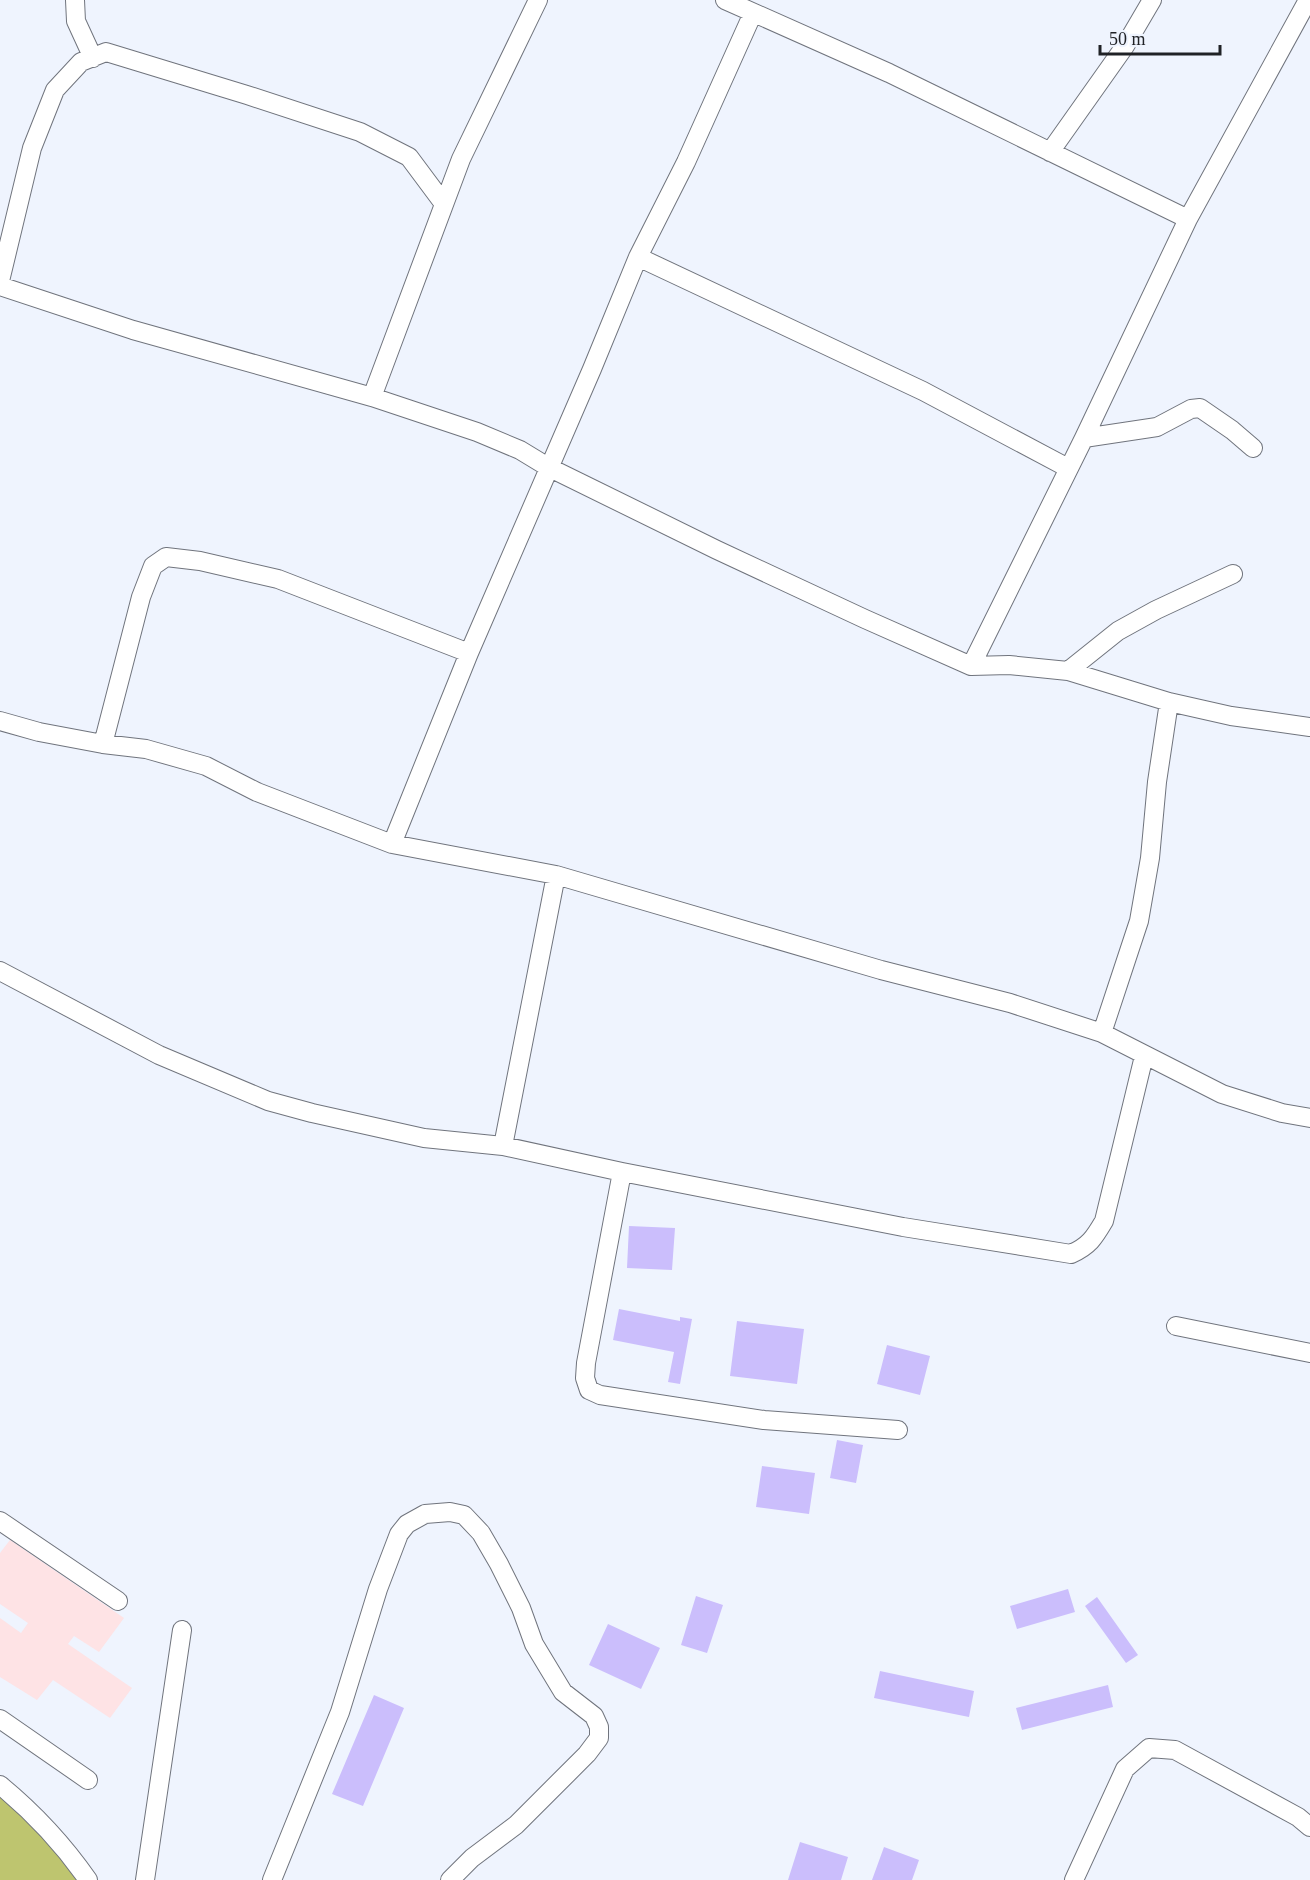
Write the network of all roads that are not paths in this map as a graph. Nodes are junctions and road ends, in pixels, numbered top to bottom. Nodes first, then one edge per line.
1 (75, 0) edge
2 (538, 0) edge
3 (725, 0) edge
4 (1152, 0) edge
5 (1308, 0) edge
6 (753, 13) junction
7 (93, 58) junction
8 (1050, 152) junction
9 (444, 204) junction
10 (1188, 219) junction
11 (638, 257) junction
12 (0, 281) edge
13 (0, 286) edge
14 (372, 397) junction
15 (1084, 438) junction
16 (1253, 448) dead end
17 (548, 467) junction
18 (1068, 468) junction
19 (1233, 574) dead end
20 (469, 653) junction
21 (971, 666) junction
22 (1068, 671) junction
23 (1169, 702) junction
24 (0, 721) edge
25 (1310, 727) edge
26 (103, 744) junction
27 (392, 844) junction
28 (556, 875) junction
29 (0, 971) edge
30 (1102, 1033) junction
31 (1144, 1056) junction
32 (1310, 1118) edge
33 (503, 1146) junction
34 (622, 1172) junction
35 (1176, 1326) dead end
36 (1310, 1353) edge
37 (898, 1431) dead end
38 (0, 1521) edge
39 (118, 1601) dead end
40 (182, 1630) dead end
41 (0, 1719) edge
42 (88, 1780) dead end
43 (0, 1785) edge
44 (1310, 1827) edge
45 (88, 1880) edge
46 (145, 1880) edge
47 (273, 1880) edge
48 (450, 1880) edge
49 (1074, 1880) edge

1 - 7 street
2 - 9 street
3 - 6 street
4 - 8 street
5 - 10 street
6 - 8 street
6 - 11 street
7 - 9 street
7 - 12 street
8 - 10 street
9 - 14 street
10 - 15 street
11 - 17 street
11 - 18 street
13 - 14 street
14 - 17 street
15 - 16 street
15 - 18 street
17 - 20 street
17 - 21 street
18 - 21 street
19 - 22 street
20 - 26 street
20 - 27 street
21 - 22 street
22 - 23 street
23 - 25 street
23 - 30 street
24 - 26 street
26 - 27 street
27 - 28 street
28 - 30 street
28 - 33 street
29 - 33 street
30 - 31 street
31 - 32 street
31 - 34 street
33 - 34 street
34 - 37 street
35 - 36 street
38 - 39 street
40 - 46 street
41 - 42 street
43 - 45 street
44 - 49 street
47 - 48 street

